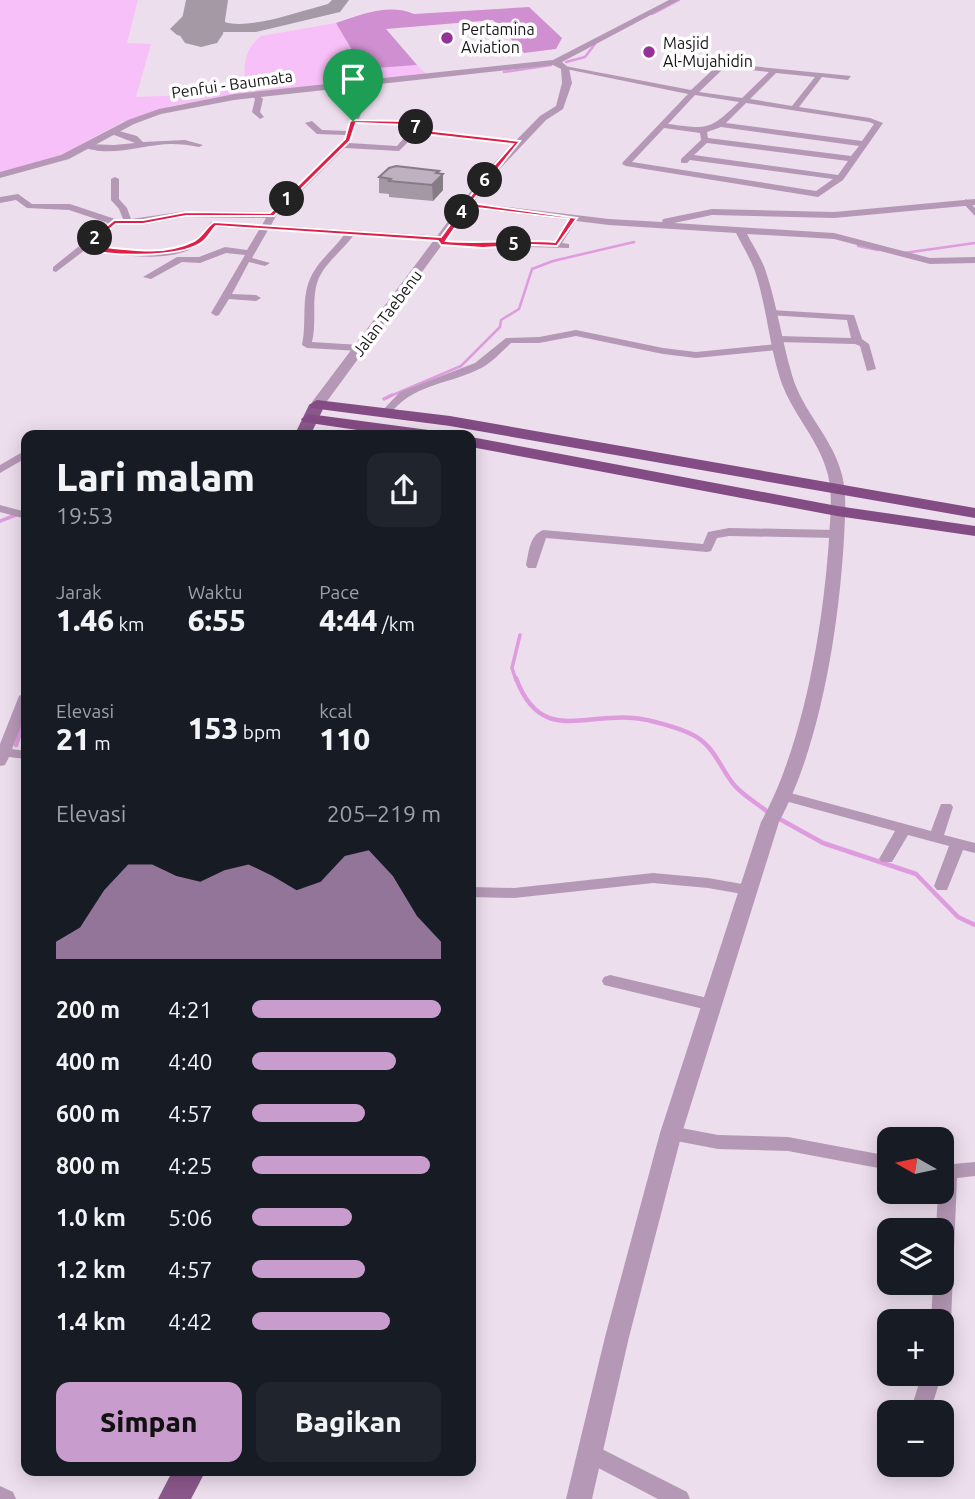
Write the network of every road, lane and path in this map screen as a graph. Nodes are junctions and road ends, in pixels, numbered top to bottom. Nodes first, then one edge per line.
1 (675, 0) edge
2 (560, 64) junction
3 (775, 70) junction
4 (821, 75) junction
5 (848, 78) dead end
6 (356, 84) junction
7 (693, 93) junction
8 (256, 94) junction
9 (742, 101) junction
10 (793, 109) junction
11 (260, 117) dead end
12 (353, 121) junction
13 (309, 123) dead end
14 (661, 125) junction
15 (720, 125) junction
16 (417, 128) junction
17 (112, 131) junction
18 (351, 133) junction
19 (704, 135) junction
20 (518, 143) junction
21 (733, 143) junction
22 (865, 144) junction
23 (199, 145) dead end
24 (343, 145) junction
25 (86, 146) junction
26 (143, 146) junction
27 (688, 157) junction
28 (854, 159) junction
29 (718, 161) junction
30 (673, 172) junction
31 (0, 175) edge
32 (840, 178) junction
33 (115, 179) dead end
34 (0, 200) edge
35 (971, 202) edge
36 (467, 205) junction
37 (975, 213) edge
38 (194, 214) junction
39 (272, 215) junction
40 (574, 218) junction
41 (114, 222) junction
42 (128, 222) junction
43 (657, 225) junction
44 (264, 226) junction
45 (740, 231) junction
46 (351, 232) junction
47 (204, 236) junction
48 (442, 241) junction
49 (84, 247) junction
50 (247, 256) junction
51 (975, 260) edge
52 (265, 263) dead end
53 (56, 269) dead end
54 (148, 277) dead end
55 (227, 296) junction
56 (256, 298) dead end
57 (216, 313) dead end
58 (771, 313) junction
59 (858, 341) junction
60 (778, 343) junction
61 (360, 348) junction
62 (872, 369) dead end
63 (386, 412) junction
64 (308, 421) edge
65 (385, 430) edge
66 (476, 443) edge
67 (21, 456) edge
68 (0, 470) edge
69 (836, 490) junction
70 (4, 509) edge
71 (837, 511) junction
72 (975, 513) edge
73 (21, 514) edge
74 (975, 530) edge
75 (836, 534) junction
76 (531, 565) dead end
77 (21, 709) edge
78 (21, 755) edge
79 (2, 757) edge
80 (778, 807) junction
81 (946, 807) dead end
82 (904, 828) junction
83 (936, 837) junction
84 (958, 843) junction
85 (975, 848) edge
86 (887, 859) dead end
87 (942, 886) dead end
88 (748, 890) junction
89 (476, 892) edge
90 (610, 981) dead end
91 (712, 1005) junction
92 (671, 1133) junction
93 (877, 1161) edge
94 (975, 1169) edge
95 (954, 1172) edge
96 (944, 1204) edge
97 (941, 1309) edge
98 (590, 1452) junction
99 (187, 1476) edge
100 (0, 1496) edge
101 (5, 1499) edge
102 (174, 1499) edge
103 (579, 1499) edge
104 (679, 1499) edge

1 - 2 street, Penfui - Baumata
2 - 6 street, Penfui - Baumata
2 - 7 street
2 - 20 street, Jalan Taebenu
3 - 4 street
3 - 7 street
3 - 9 street
4 - 5 street
4 - 10 street
6 - 8 street, Penfui - Baumata
6 - 12 street
7 - 9 street
7 - 14 street
8 - 11 street
8 - 17 street, Penfui - Baumata
9 - 10 street
9 - 15 street
10 - 22 street
12 - 16 street
12 - 18 street
13 - 18 street
14 - 19 street
14 - 30 street
15 - 19 street
15 - 22 street
16 - 20 street
16 - 24 street
17 - 25 street, Penfui - Baumata
17 - 26 street
18 - 24 street
19 - 21 street
19 - 27 street
20 - 36 street, Jalan Taebenu
21 - 28 street
21 - 29 street
22 - 28 street
23 - 26 street
24 - 39 street
25 - 26 street
25 - 31 street, Penfui - Baumata
27 - 29 street
27 - 30 street
28 - 32 street
29 - 32 street
30 - 32 street
33 - 42 street
34 - 41 street
35 - 37 street
35 - 43 street
36 - 40 street
36 - 48 street, Jalan Taebenu
38 - 39 street
38 - 42 street
38 - 47 street
39 - 44 street
40 - 43 street
40 - 48 street
41 - 42 street
41 - 49 street
43 - 45 street
44 - 46 street
44 - 47 street
44 - 50 street
45 - 51 street
45 - 58 street
46 - 48 street
46 - 61 street
47 - 49 street
48 - 61 street, Jalan Taebenu
49 - 53 street
50 - 52 street
50 - 54 street
50 - 55 street
55 - 56 street
55 - 57 street
58 - 59 street
58 - 60 street
59 - 60 street
59 - 62 street
60 - 63 street
60 - 69 street
61 - 64 street, Jalan Taebenu
63 - 64 highway
63 - 69 highway
64 - 65 highway
66 - 71 highway
67 - 68 street
69 - 71 street
69 - 72 highway
70 - 73 street
71 - 74 highway
71 - 75 street
75 - 76 street
75 - 80 street
77 - 79 street
78 - 79 street
80 - 82 street
80 - 88 street
81 - 83 street
82 - 83 street
82 - 86 street
83 - 84 street
84 - 85 street
84 - 87 street
88 - 89 street
88 - 91 street
90 - 91 street
91 - 92 street
92 - 93 street
92 - 98 street
94 - 95 street
96 - 97 street
98 - 103 street
98 - 104 street
99 - 102 main road
100 - 101 street

